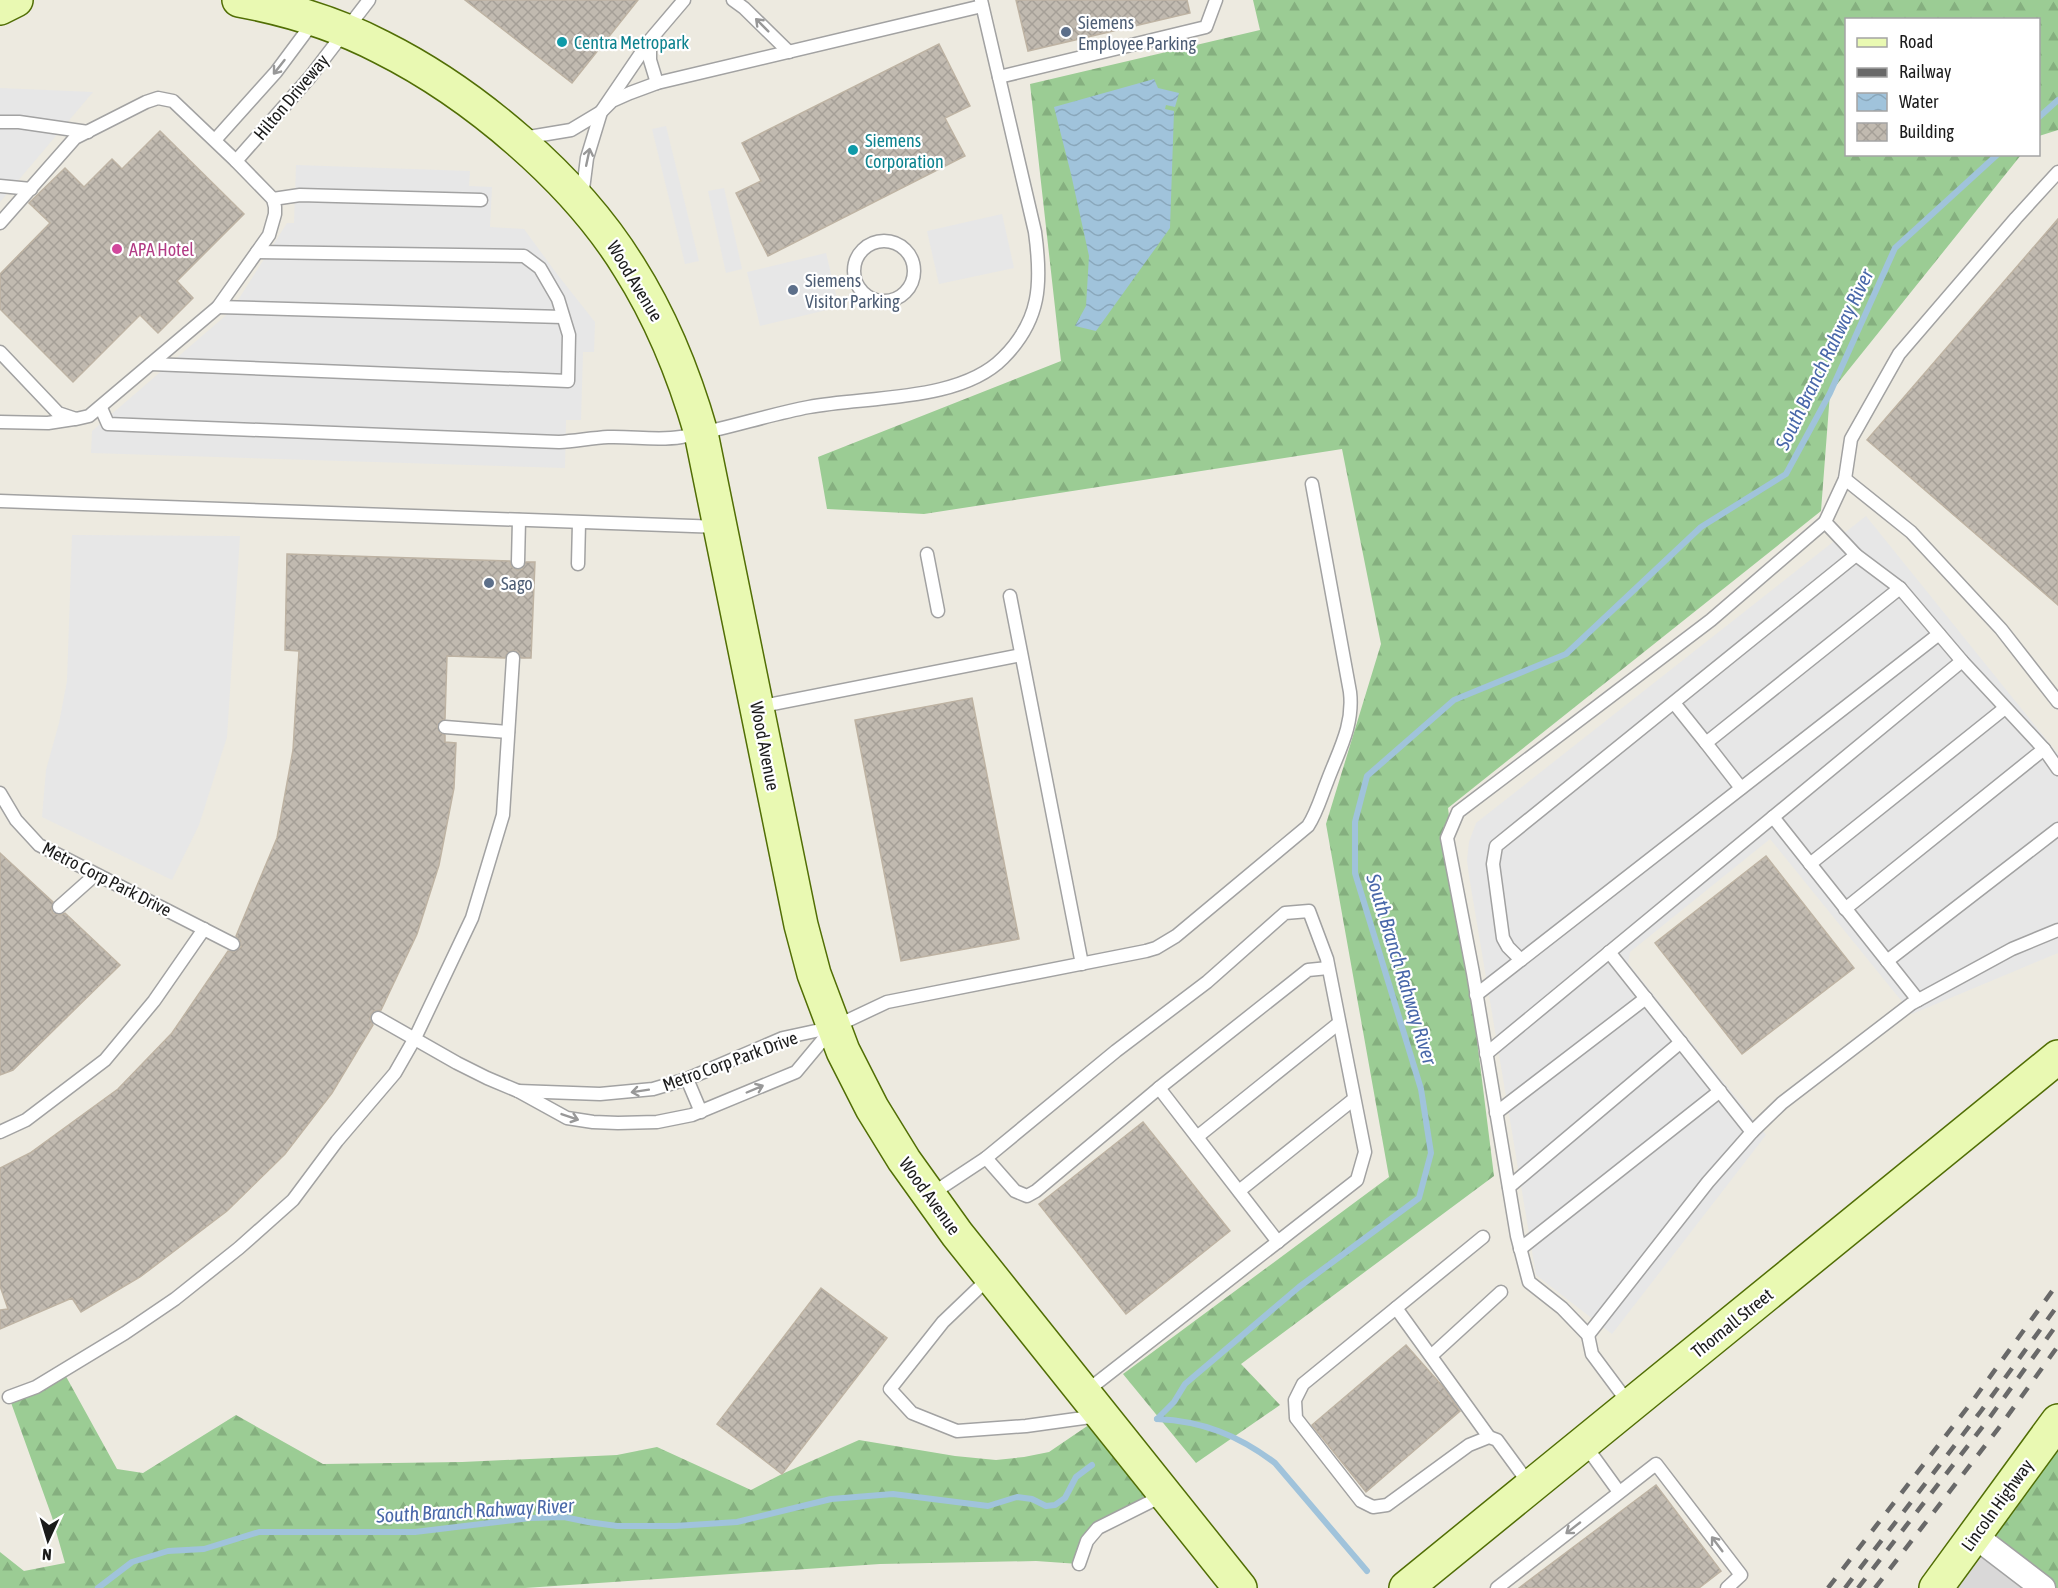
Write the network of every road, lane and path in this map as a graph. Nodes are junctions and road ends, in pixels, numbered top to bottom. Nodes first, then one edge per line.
1 (16, 0) edge
2 (369, 0) edge
3 (684, 0) edge
4 (733, 0) edge
5 (1216, 0) edge
6 (259, 2) edge
7 (982, 3) edge
8 (0, 8) edge
9 (315, 20) junction
10 (345, 32) junction
11 (651, 40) junction
12 (789, 52) junction
13 (999, 77) junction
14 (657, 83) junction
15 (601, 112) junction
16 (0, 122) edge
17 (88, 132) junction
18 (515, 139) junction
19 (215, 140) junction
20 (236, 161) junction
21 (2058, 172) edge
22 (0, 186) edge
23 (31, 189) junction
24 (273, 199) junction
25 (481, 200) dead end
26 (581, 203) junction
27 (0, 223) edge
28 (879, 241) joint
29 (257, 252) junction
30 (218, 307) junction
31 (563, 317) junction
32 (0, 354) edge
33 (152, 364) junction
34 (101, 408) junction
35 (76, 419) junction
36 (0, 422) edge
37 (701, 433) junction
38 (1845, 479) junction
39 (1312, 484) dead end
40 (0, 501) edge
41 (519, 520) junction
42 (1825, 522) junction
43 (579, 523) junction
44 (721, 527) junction
45 (927, 554) dead end
46 (1856, 555) junction
47 (518, 562) dead end
48 (578, 564) dead end
49 (1900, 588) junction
50 (1010, 596) dead end
51 (938, 611) dead end
52 (1939, 634) junction
53 (1022, 655) junction
54 (513, 658) dead end
55 (1962, 661) junction
56 (2058, 702) edge
57 (1674, 703) junction
58 (757, 707) junction
59 (2005, 708) junction
60 (445, 727) dead end
61 (508, 732) junction
62 (1706, 743) junction
63 (2044, 749) junction
64 (2058, 769) edge
65 (1741, 788) junction
66 (0, 793) edge
67 (1773, 817) junction
68 (2058, 830) edge
69 (1810, 864) junction
70 (95, 875) junction
71 (58, 907) dead end
72 (1845, 909) junction
73 (204, 929) junction
74 (2058, 930) edge
75 (233, 944) dead end
76 (1609, 952) junction
77 (1521, 960) junction
78 (1887, 961) junction
79 (1082, 964) junction
80 (1328, 968) junction
81 (1476, 995) junction
82 (1646, 998) junction
83 (1918, 1000) junction
84 (378, 1018) dead end
85 (1339, 1023) junction
86 (834, 1027) junction
87 (414, 1038) junction
88 (1681, 1042) junction
89 (1486, 1054) junction
90 (2058, 1057) edge
91 (687, 1079) junction
92 (1159, 1088) junction
93 (518, 1091) junction
94 (1720, 1091) junction
95 (1354, 1099) junction
96 (701, 1112) junction
97 (1496, 1113) junction
98 (0, 1132) edge
99 (1752, 1132) junction
100 (1197, 1137) junction
101 (986, 1158) junction
102 (1509, 1187) junction
103 (1239, 1191) junction
104 (929, 1196) junction
105 (1483, 1237) dead end
106 (1278, 1242) junction
107 (1520, 1250) junction
108 (991, 1276) junction
109 (1501, 1292) dead end
110 (1396, 1308) junction
111 (1588, 1335) junction
112 (1431, 1356) junction
113 (9, 1397) dead end
114 (1093, 1404) junction
115 (1630, 1406) junction
116 (2058, 1421) edge
117 (1489, 1437) junction
118 (1584, 1444) junction
119 (1531, 1485) junction
120 (1619, 1492) junction
121 (1166, 1495) junction
122 (1975, 1536) junction
123 (1079, 1564) dead end
124 (1240, 1588) edge
125 (1406, 1588) edge
126 (1497, 1588) edge
127 (1727, 1588) edge
128 (1936, 1588) edge
129 (2043, 1588) edge

1 - 8 street
2 - 10 lane, Hilton Driveway
3 - 11 lane
12 -> 4 lane
5 - 13 lane
6 - 9 street, Wood Avenue
7 - 12 lane
7 - 13 lane
9 - 10 street, Wood Avenue
9 -> 19 lane, Hilton Driveway
10 - 18 street, Wood Avenue
10 - 20 lane, Hilton Driveway
11 - 14 lane
11 - 15 lane
12 - 14 lane
13 - 37 lane
14 - 15 lane
15 - 18 lane
26 -> 15 lane
16 - 17 lane
17 - 19 lane
17 - 23 lane
18 - 26 street, Wood Avenue
19 - 20 lane
20 - 24 lane
21 - 38 lane
22 - 23 lane
23 - 27 lane
24 - 25 lane
24 - 29 lane
26 - 37 street, Wood Avenue
28 - 28 lane
29 - 30 lane
29 - 31 lane
30 - 31 lane
30 - 33 lane
31 - 33 lane
32 - 35 lane
33 - 34 lane
34 - 35 lane
34 - 37 lane
35 - 36 lane
37 - 44 street, Wood Avenue
38 - 42 lane
38 - 56 lane
39 - 79 lane, Metro Corp Park Drive
40 - 41 lane
41 - 43 lane
41 - 47 lane
42 - 46 lane
42 - 81 lane
43 - 44 lane
43 - 48 lane
44 - 58 street, Wood Avenue
45 - 51 lane
46 - 49 lane
46 - 57 lane
49 - 52 lane
49 - 62 lane
50 - 53 lane
52 - 55 lane
52 - 65 lane
53 - 58 lane
53 - 79 lane
54 - 61 lane
55 - 59 lane
55 - 67 lane
57 - 62 lane
57 - 77 lane
58 - 86 street, Wood Avenue
59 - 63 lane
59 - 69 lane
60 - 61 lane
61 - 87 lane
62 - 65 lane
63 - 64 lane
63 - 72 lane
65 - 77 lane
66 - 70 lane, Metro Corp Park Drive
67 - 69 lane
67 - 76 lane
68 - 78 lane
69 - 72 lane
70 - 71 lane
70 - 73 lane, Metro Corp Park Drive
72 - 78 lane
73 - 75 lane, Metro Corp Park Drive
73 - 98 lane
74 - 83 lane
76 - 82 lane
76 - 89 lane
77 - 81 lane
78 - 83 lane
79 - 86 lane, Metro Corp Park Drive
80 - 85 lane
80 - 92 lane
80 - 101 lane
81 - 89 lane
82 - 88 lane
82 - 97 lane
83 - 99 lane
84 - 87 lane, Metro Corp Park Drive
85 - 95 lane
85 - 100 lane
86 - 91 lane, Metro Corp Park Drive
96 -> 86 lane, Metro Corp Park Drive
86 - 104 street, Wood Avenue
87 - 93 lane, Metro Corp Park Drive
87 - 113 lane
88 - 94 lane
88 - 102 lane
89 - 97 lane
90 - 115 street, Thornall Street
91 -> 93 lane, Metro Corp Park Drive
91 - 96 lane
92 - 100 lane
92 - 101 lane
93 -> 96 lane, Metro Corp Park Drive
94 - 99 lane
94 - 107 lane
95 - 103 lane
95 - 106 lane
97 - 102 lane
99 - 111 lane
100 - 103 lane
101 - 104 lane
102 - 107 lane
103 - 106 lane
104 - 108 street, Wood Avenue
105 - 110 lane
106 - 114 lane
107 - 111 lane
108 - 114 street, Wood Avenue
108 - 114 lane
109 - 112 lane
110 - 112 lane
110 - 117 lane
111 - 115 lane
112 - 117 lane
114 - 121 street, Wood Avenue
115 - 118 street, Thornall Street
116 - 122 street, Lincoln Highway
117 - 119 lane
118 - 119 street, Thornall Street
118 - 120 lane
119 - 125 street, Thornall Street
120 -> 126 lane
127 -> 120 lane
121 - 123 lane
121 - 124 street, Wood Avenue
122 - 128 street, Lincoln Highway
122 - 129 street

